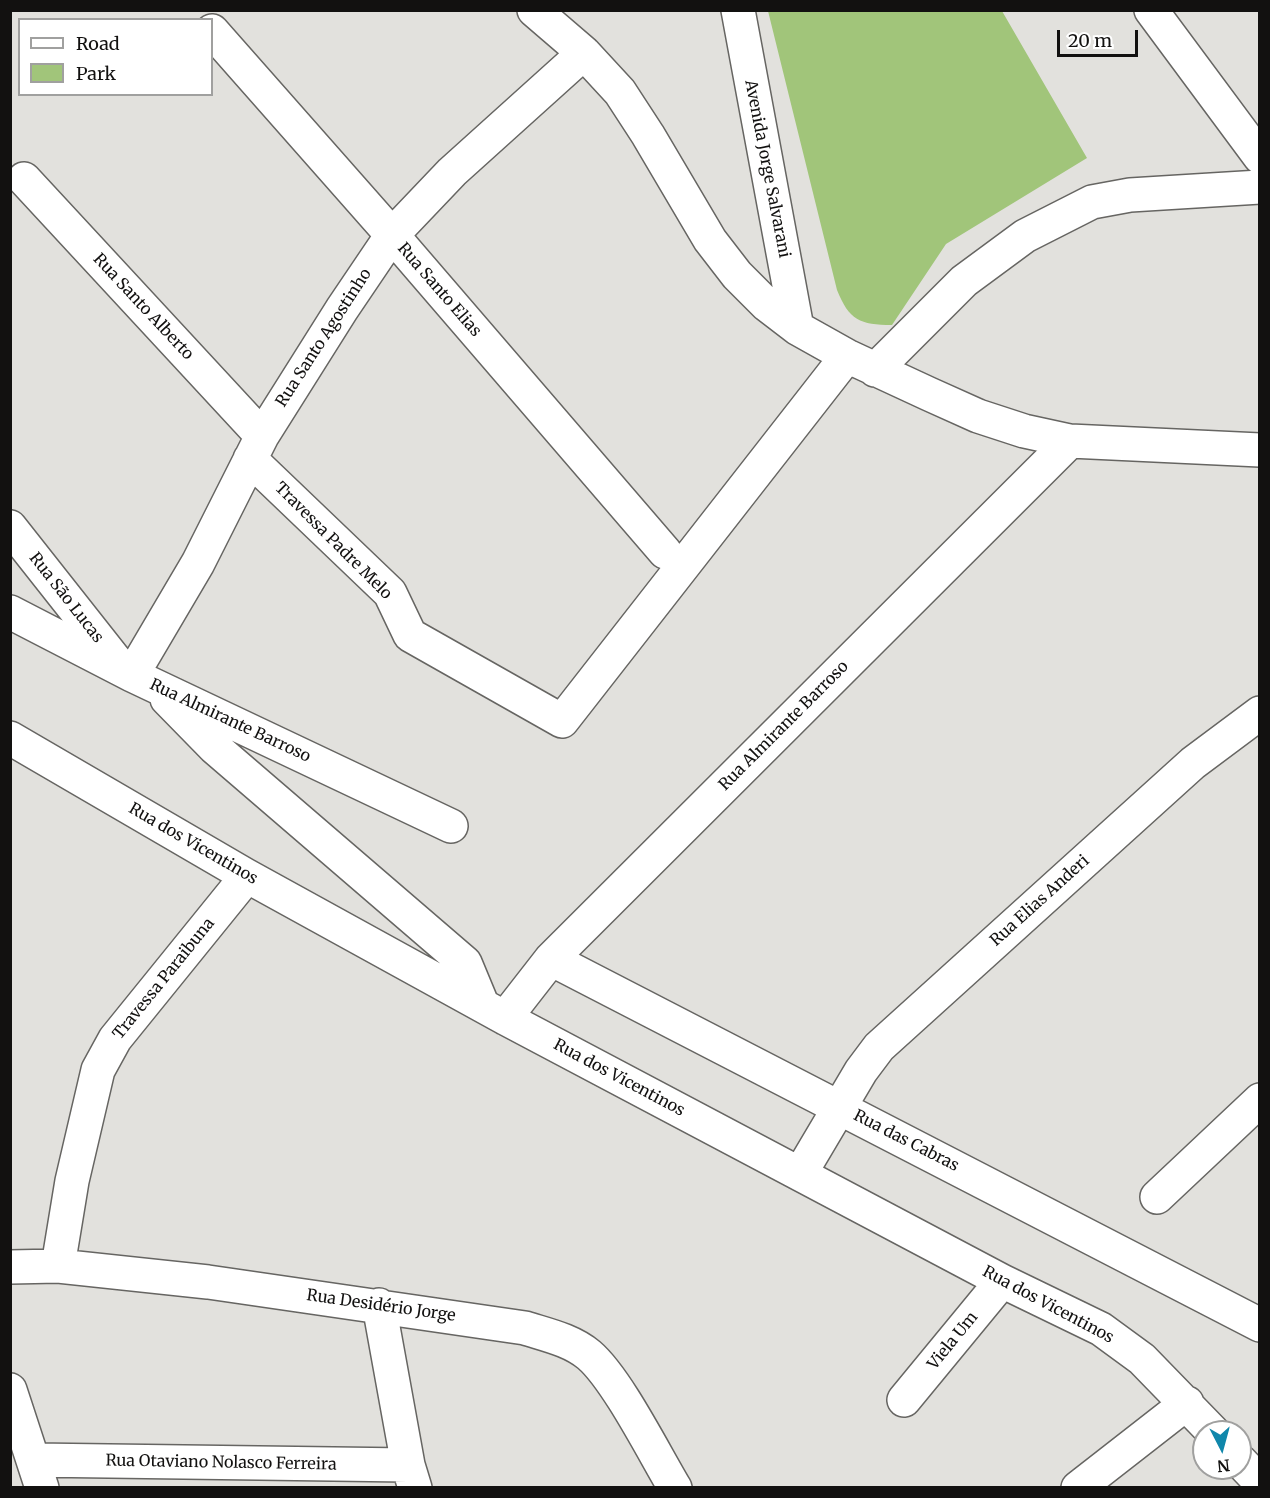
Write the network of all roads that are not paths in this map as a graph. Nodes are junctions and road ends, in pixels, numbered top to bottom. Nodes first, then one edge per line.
1 (534, 10) edge
2 (738, 10) edge
3 (1152, 10) edge
4 (213, 32) edge
5 (585, 52) junction
6 (1260, 157) edge
7 (24, 179) dead end
8 (1260, 187) edge
9 (392, 235) junction
10 (797, 328) junction
11 (861, 363) junction
12 (1070, 441) junction
13 (256, 447) junction
14 (1260, 450) edge
15 (10, 527) edge
16 (665, 552) dead end
17 (10, 612) edge
18 (135, 676) junction
19 (1260, 713) edge
20 (10, 738) edge
21 (451, 826) dead end
22 (247, 876) junction
23 (550, 959) junction
24 (493, 1011) junction
25 (1260, 1100) edge
26 (840, 1107) junction
27 (800, 1174) junction
28 (1157, 1197) dead end
29 (58, 1266) junction
30 (10, 1267) edge
31 (1002, 1281) junction
32 (379, 1305) junction
33 (1260, 1325) edge
34 (10, 1390) edge
35 (904, 1400) dead end
36 (1186, 1403) junction
37 (1202, 1420) edge
38 (38, 1474) edge
39 (411, 1476) edge
40 (675, 1488) edge
41 (1078, 1488) edge

1 - 5 street
2 - 10 street, Avenida Jorge Salvarani
3 - 6 street
4 - 9 street, Rua Santo Elias
5 - 9 street, Rua Santo Agostinho
5 - 10 street
7 - 13 street, Rua Santo Alberto
8 - 11 street
9 - 13 street, Rua Santo Agostinho
9 - 16 street, Rua Santo Elias
10 - 11 street
11 - 12 street
11 - 13 street, Travessa Padre Melo
12 - 14 street
12 - 23 street, Rua Almirante Barroso
13 - 18 street, Rua Santo Agostinho
15 - 18 street, Rua São Lucas
17 - 18 street, Rua Almirante Barroso
18 - 21 street, Rua Almirante Barroso
18 - 24 street
19 - 26 street, Rua Elias Anderi
20 - 22 street, Rua dos Vicentinos
22 - 24 street, Rua dos Vicentinos
22 - 29 street, Travessa Paraibuna
23 - 24 street, Rua Almirante Barroso
23 - 26 street, Rua das Cabras
24 - 27 street, Rua dos Vicentinos
25 - 28 street
26 - 27 street, Rua Elias Anderi
26 - 33 street, Rua das Cabras
27 - 31 street, Rua dos Vicentinos
29 - 30 street, Rua Desidério Jorge
29 - 32 street, Rua Desidério Jorge
31 - 35 street, Viela Um
31 - 36 street, Rua dos Vicentinos
32 - 39 street
32 - 40 street, Rua Desidério Jorge
34 - 38 street
36 - 37 street, Rua dos Vicentinos
36 - 41 street
38 - 39 street, Rua Otaviano Nolasco Ferreira

